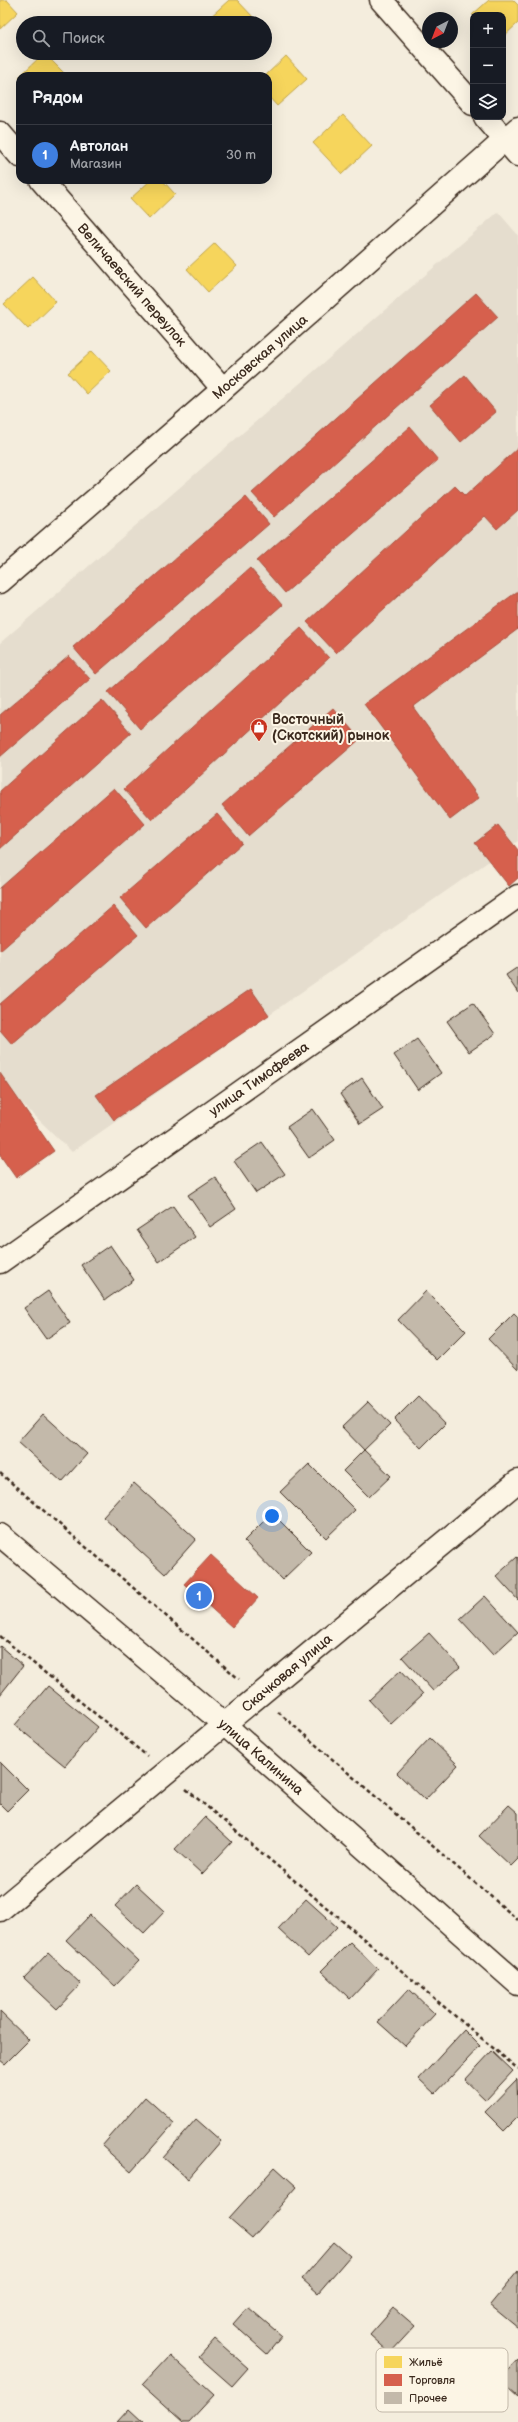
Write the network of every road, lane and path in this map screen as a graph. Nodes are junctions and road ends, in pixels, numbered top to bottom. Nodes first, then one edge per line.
1 (381, 0) edge
2 (470, 101) edge
3 (489, 120) edge
4 (0, 133) edge
5 (514, 141) edge
6 (16, 151) edge
7 (44, 184) edge
8 (223, 389) junction
9 (0, 582) edge
10 (518, 896) edge
11 (0, 1262) edge
12 (518, 1481) edge
13 (0, 1535) edge
14 (0, 1636) edge
15 (225, 1725) junction
16 (166, 1773) junction
17 (0, 1910) edge
18 (518, 1984) edge
19 (518, 2069) edge

1 - 2 street
3 - 5 street
4 - 6 street
5 - 8 street, Московская улица
7 - 8 street, Величаевский переулок
8 - 9 street, Московская улица
10 - 11 street, улица Тимофеева
12 - 15 street, Скачковая улица
13 - 15 street, улица Калинина
14 - 16 path
15 - 16 street, Скачковая улица
15 - 18 street, улица Калинина
16 - 17 street, Скачковая улица
16 - 19 path

